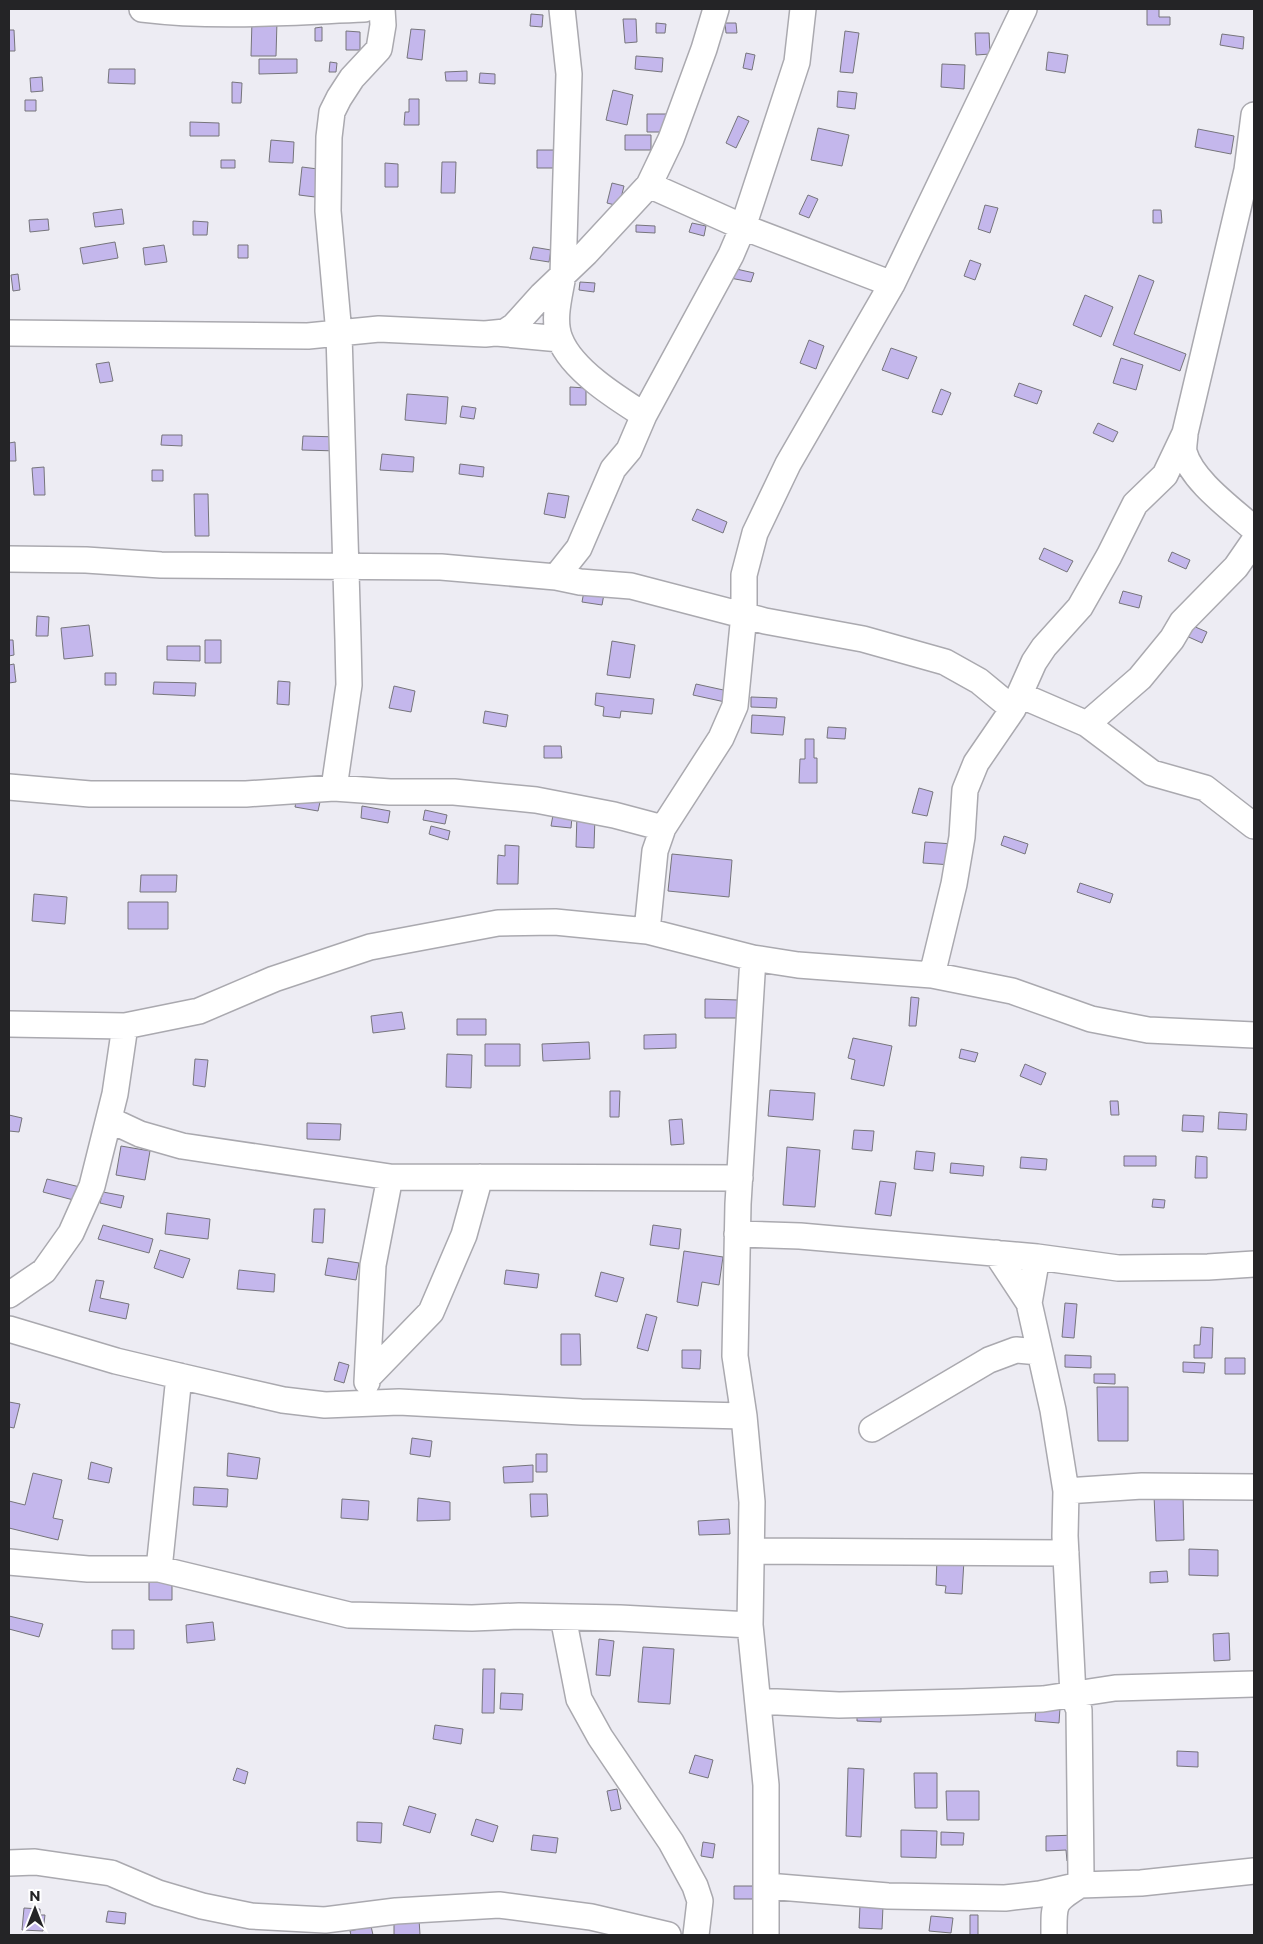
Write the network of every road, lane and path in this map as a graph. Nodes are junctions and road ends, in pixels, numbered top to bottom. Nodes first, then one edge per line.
1 (142, 9) edge
2 (364, 9) edge
3 (382, 9) edge
4 (562, 9) edge
5 (716, 9) edge
6 (803, 9) edge
7 (1024, 9) edge
8 (249, 11) edge
9 (1254, 115) edge
10 (649, 185) junction
11 (743, 227) junction
12 (564, 275) junction
13 (892, 284) junction
14 (9, 333) edge
15 (496, 333) junction
16 (339, 334) junction
17 (560, 339) junction
18 (644, 415) junction
19 (1185, 432) junction
20 (1254, 529) edge
21 (1254, 541) edge
22 (9, 559) edge
23 (347, 568) junction
24 (556, 577) junction
25 (744, 614) junction
26 (1017, 702) junction
27 (1087, 724) junction
28 (9, 787) edge
29 (334, 788) junction
30 (1254, 826) edge
31 (663, 828) junction
32 (648, 931) junction
33 (753, 958) junction
34 (932, 975) junction
35 (9, 1024) edge
36 (125, 1026) junction
37 (1254, 1035) edge
38 (110, 1120) junction
39 (390, 1177) junction
40 (480, 1177) junction
41 (740, 1178) junction
42 (737, 1234) junction
43 (996, 1254) junction
44 (1037, 1257) junction
45 (1254, 1264) edge
46 (9, 1295) edge
47 (1029, 1303) junction
48 (9, 1329) edge
49 (1039, 1352) junction
50 (179, 1376) junction
51 (369, 1376) junction
52 (362, 1405) junction
53 (744, 1416) junction
54 (872, 1429) dead end
55 (1254, 1487) edge
56 (1066, 1491) junction
57 (752, 1552) junction
58 (1066, 1553) junction
59 (9, 1562) edge
60 (158, 1569) junction
61 (563, 1617) junction
62 (750, 1625) junction
63 (1254, 1684) edge
64 (1073, 1695) junction
65 (759, 1701) junction
66 (9, 1863) edge
67 (1254, 1871) edge
68 (1080, 1884) junction
69 (767, 1886) junction
70 (668, 1935) edge
71 (696, 1935) edge
72 (766, 1935) edge
73 (1054, 1935) edge

1 - 8 street
2 - 8 street
3 - 16 street
4 - 12 street
5 - 10 street
6 - 11 street
7 - 13 street
9 - 19 street
10 - 11 street
10 - 12 street
11 - 13 street
11 - 18 street
12 - 15 street
12 - 17 street
13 - 25 street
14 - 16 street
15 - 16 street
15 - 17 street
16 - 23 street
17 - 18 street
18 - 24 street
19 - 20 street
19 - 26 street
21 - 27 street
22 - 23 street
23 - 24 street
23 - 29 street
24 - 25 street
25 - 26 street
25 - 31 street
26 - 27 street
26 - 34 street
27 - 30 street
28 - 29 street
29 - 31 street
31 - 32 street
32 - 33 street
32 - 36 street
33 - 34 street
33 - 41 street
34 - 37 street
35 - 36 street
36 - 38 street
38 - 39 street
38 - 46 street
39 - 40 street
39 - 51 street
40 - 41 street
40 - 51 street
41 - 42 street
42 - 43 street
42 - 53 street
43 - 44 street
43 - 47 street
44 - 45 street
44 - 47 street
47 - 49 street
48 - 50 street
49 - 54 street
49 - 56 street
50 - 52 street
50 - 60 street
51 - 52 street
52 - 53 street
53 - 57 street
55 - 56 street
56 - 58 street
57 - 58 street
57 - 62 street
58 - 64 street
59 - 60 street
60 - 61 street
61 - 62 street
61 - 71 street
62 - 65 street
63 - 64 street
64 - 65 street
64 - 68 street
65 - 69 street
66 - 70 street
67 - 68 street
68 - 69 street
68 - 73 street
69 - 72 street

